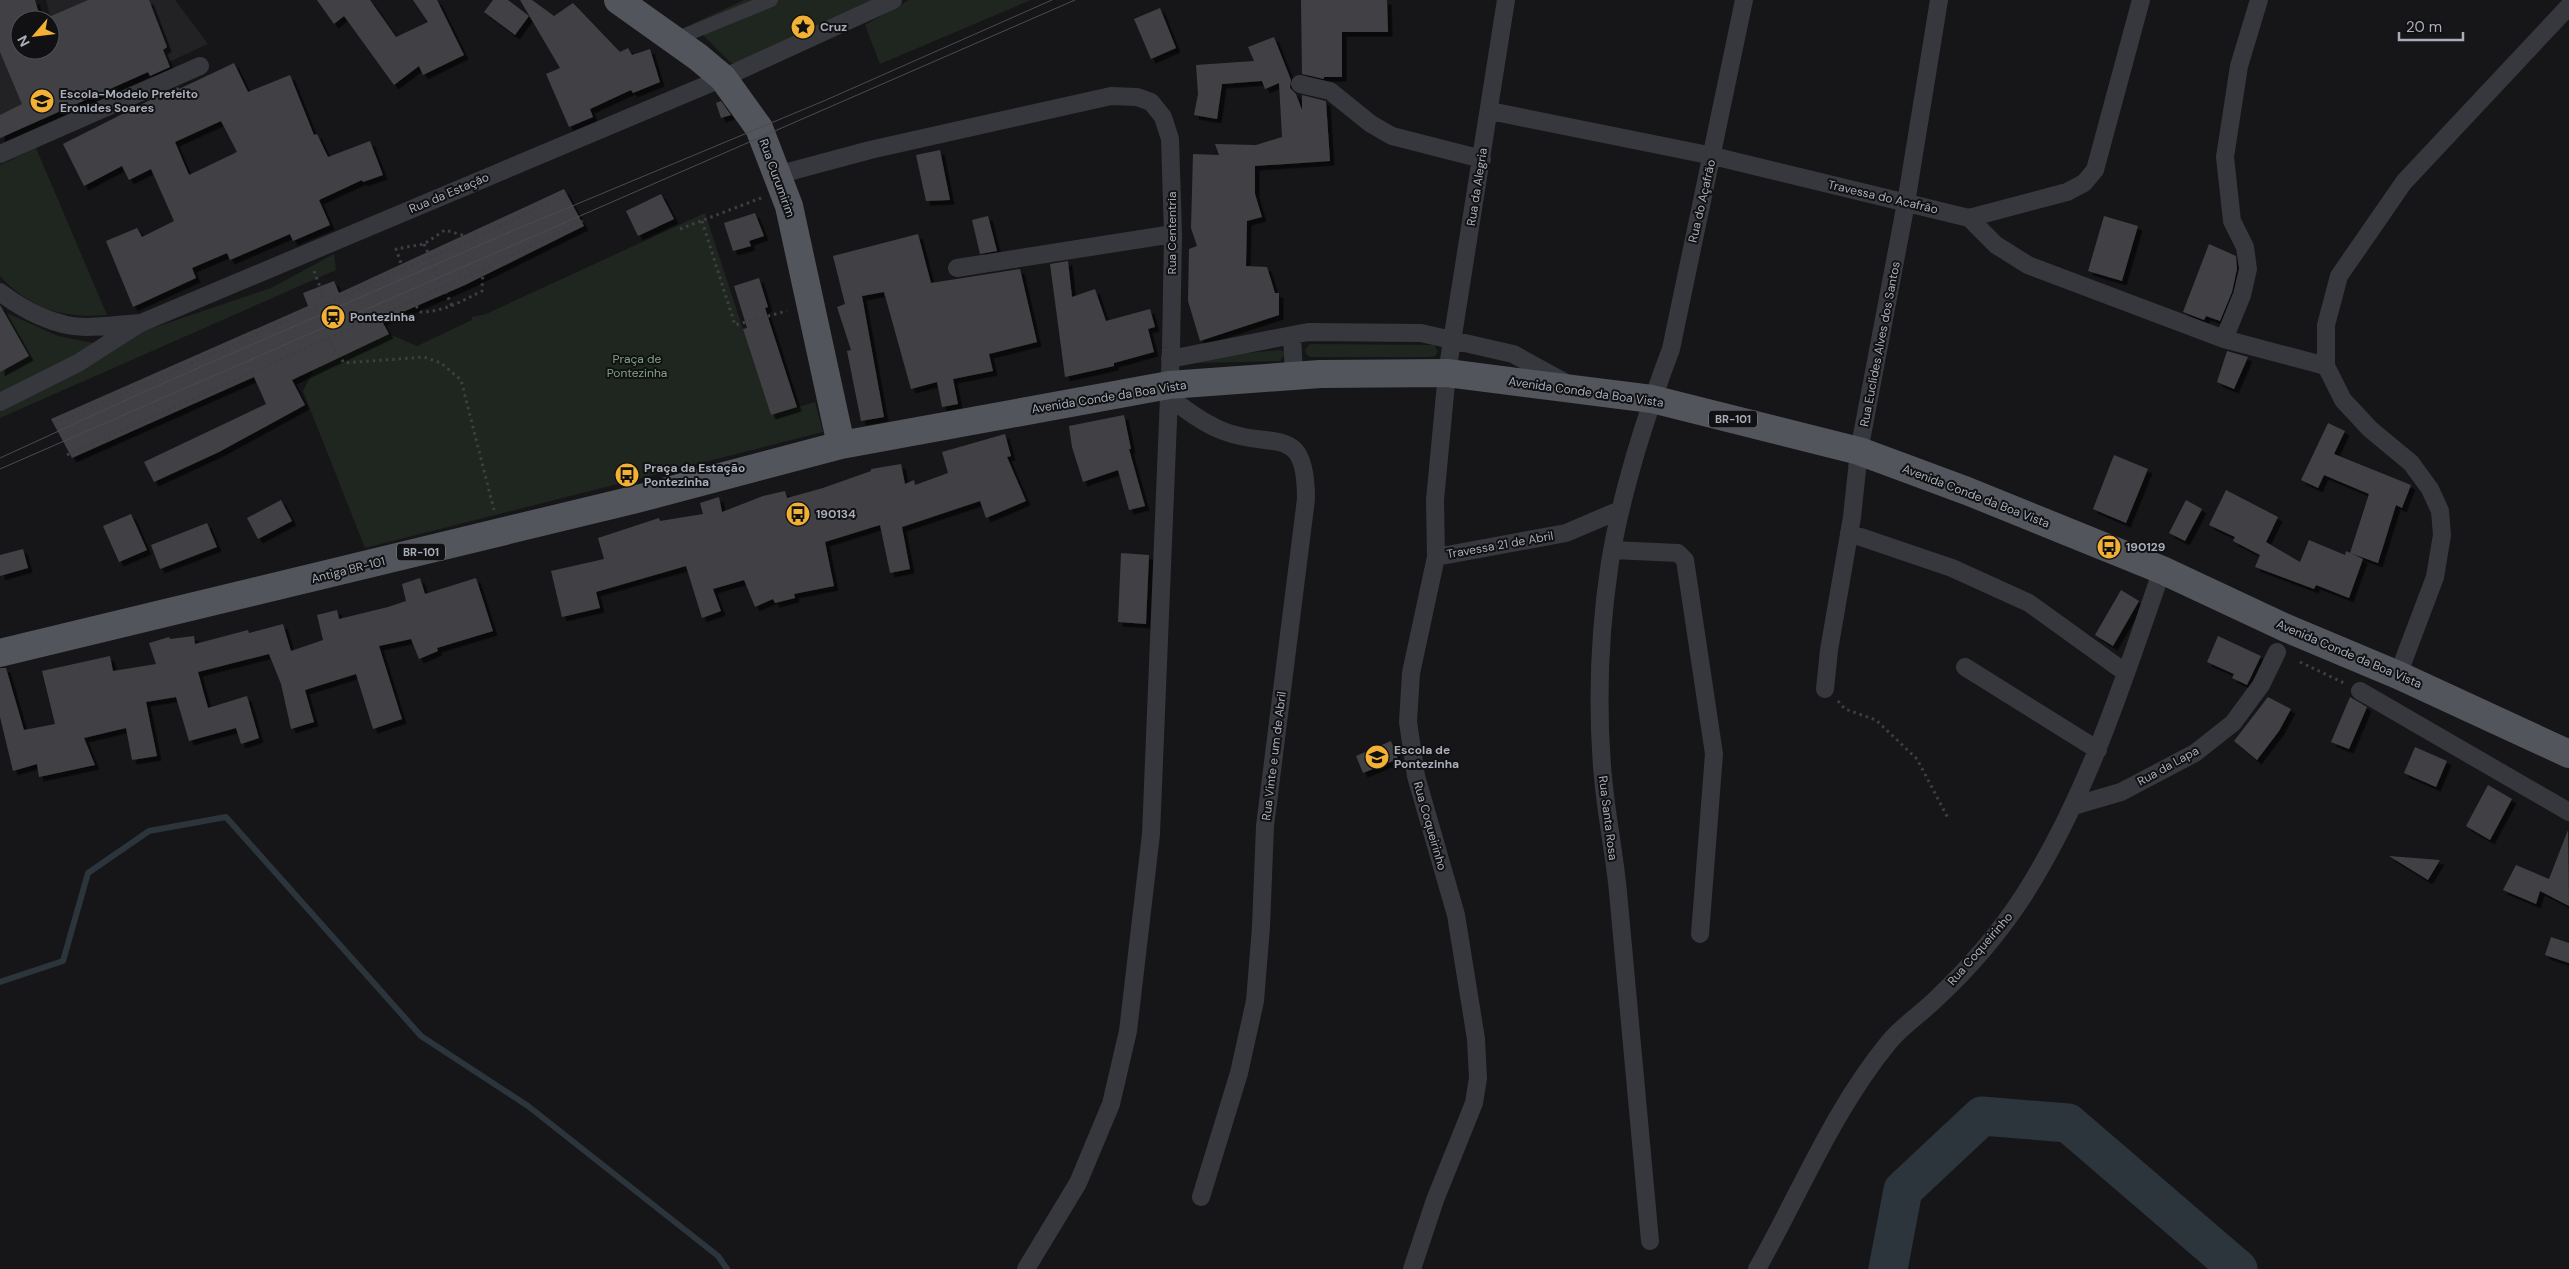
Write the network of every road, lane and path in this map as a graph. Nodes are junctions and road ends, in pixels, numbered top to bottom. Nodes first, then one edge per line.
1 (618, 0) edge
2 (770, 0) edge
3 (893, 0) edge
4 (1506, 0) edge
5 (1744, 0) edge
6 (1939, 0) edge
7 (2141, 0) edge
8 (2259, 0) edge
9 (865, 6) edge
10 (2569, 6) edge
11 (673, 40) junction
12 (200, 66) dead end
13 (723, 78) junction
14 (1300, 84) dead end
15 (1490, 111) junction
16 (0, 154) edge
17 (1713, 156) junction
18 (1482, 159) junction
19 (780, 183) junction
20 (566, 194) dead end
21 (1906, 203) junction
22 (1969, 218) junction
23 (583, 221) dead end
24 (702, 221) junction
25 (680, 229) dead end
26 (1172, 234) junction
27 (474, 238) junction
28 (424, 244) junction
29 (307, 253) junction
30 (957, 268) dead end
31 (403, 269) junction
32 (483, 269) junction
33 (0, 292) edge
34 (412, 301) junction
35 (326, 303) junction
36 (811, 304) junction
37 (452, 306) junction
38 (141, 323) junction
39 (1292, 335) junction
40 (328, 338) junction
41 (1453, 339) junction
42 (2224, 340) junction
43 (2326, 366) junction
44 (1447, 373) junction
45 (1294, 376) junction
46 (1169, 380) junction
47 (1579, 391) junction
48 (1652, 399) junction
49 (0, 402) edge
50 (54, 424) dead end
51 (841, 445) junction
52 (1860, 451) junction
53 (67, 455) dead end
54 (1620, 510) junction
55 (499, 533) junction
56 (1849, 533) junction
57 (1612, 550) junction
58 (1436, 557) junction
59 (2162, 570) junction
60 (2277, 652) joint
61 (0, 653) edge
62 (1965, 667) dead end
63 (2126, 673) junction
64 (2398, 674) junction
65 (1825, 689) joint
66 (2360, 691) joint
67 (2098, 750) junction
68 (2569, 754) edge
69 (2074, 806) junction
70 (2569, 812) edge
71 (1948, 818) dead end
72 (1700, 934) dead end
73 (1201, 1197) dead end
74 (1650, 1241) dead end
75 (1026, 1269) edge
76 (1412, 1269) edge
77 (1757, 1269) edge

1 - 11 main road, Rua Curumirim
2 - 11 street
3 - 9 street, Rua da Estação
4 - 15 street, Rua da Alegria
5 - 17 street, Rua do Açafrão
6 - 21 street, Rua Euclides Alves dos Santos
7 - 22 street, Travessa do Acafrão
8 - 42 street
9 - 13 street, Rua da Estação
10 - 43 street
11 - 13 main road, Rua Curumirim
12 - 16 street
13 - 19 main road, Rua Curumirim
13 - 29 street, Rua da Estação
14 - 18 street
15 - 17 street, Travessa do Acafrão
15 - 18 street, Rua da Alegria
17 - 21 street, Travessa do Acafrão
17 - 48 street, Rua do Açafrão
18 - 41 street, Rua da Alegria
19 - 24 path
19 - 26 street, Rua Cententria
19 - 36 main road, Rua Curumirim
20 - 27 path
21 - 22 street, Travessa do Acafrão
21 - 52 street, Rua Euclides Alves dos Santos
22 - 42 street
23 - 32 path
24 - 25 path
24 - 36 path
26 - 30 street
26 - 46 street, Rua Cententria
27 - 28 path
27 - 31 path
28 - 31 path
28 - 37 path, bridge
29 - 35 path
29 - 38 street, Rua da Estação
31 - 35 path
32 - 34 path
32 - 37 path
33 - 38 street, Rua da Estação
34 - 37 path
34 - 40 path
35 - 50 path
36 - 51 main road, Rua Curumirim
38 - 49 street
39 - 41 street
39 - 45 street
39 - 46 street
40 - 53 path
40 - 55 path
41 - 44 street, Rua da Alegria
41 - 47 street
42 - 43 street
43 - 64 street
44 - 45 main road, Avenida Conde da Boa Vista / BR-101
44 - 47 main road, Avenida Conde da Boa Vista / BR-101
44 - 58 street, Rua Coqueirinho
45 - 46 main road, Avenida Conde da Boa Vista / BR-101
46 - 51 main road, Avenida Conde da Boa Vista / BR-101
46 - 73 street, Rua Vinte e um de Abril
46 - 75 street, Rua Cententria
47 - 48 main road, Avenida Conde da Boa Vista / BR-101
48 - 52 main road, Avenida Conde da Boa Vista / BR-101
48 - 54 street, Rua Santa Rosa
51 - 55 main road, Antiga BR-101 / BR-101
52 - 56 street, Rua Euclides Alves dos Santos
52 - 59 main road, Avenida Conde da Boa Vista / BR-101
54 - 57 street, Rua Santa Rosa
54 - 58 street, Travessa 21 de Abril
55 - 61 main road, Antiga BR-101 / BR-101
56 - 63 street
56 - 65 street, Rua Euclides Alves dos Santos
57 - 72 street
57 - 74 street, Rua Santa Rosa
58 - 76 street, Rua Coqueirinho
59 - 63 street, Rua Coqueirinho
59 - 64 main road, Avenida Conde da Boa Vista / BR-101
60 - 66 path
60 - 69 street, Rua da Lapa
62 - 67 street
63 - 67 street, Rua Coqueirinho
64 - 68 main road, Avenida Conde da Boa Vista / BR-101
65 - 71 path
66 - 70 street
67 - 69 street, Rua Coqueirinho
69 - 77 street, Rua Coqueirinho

